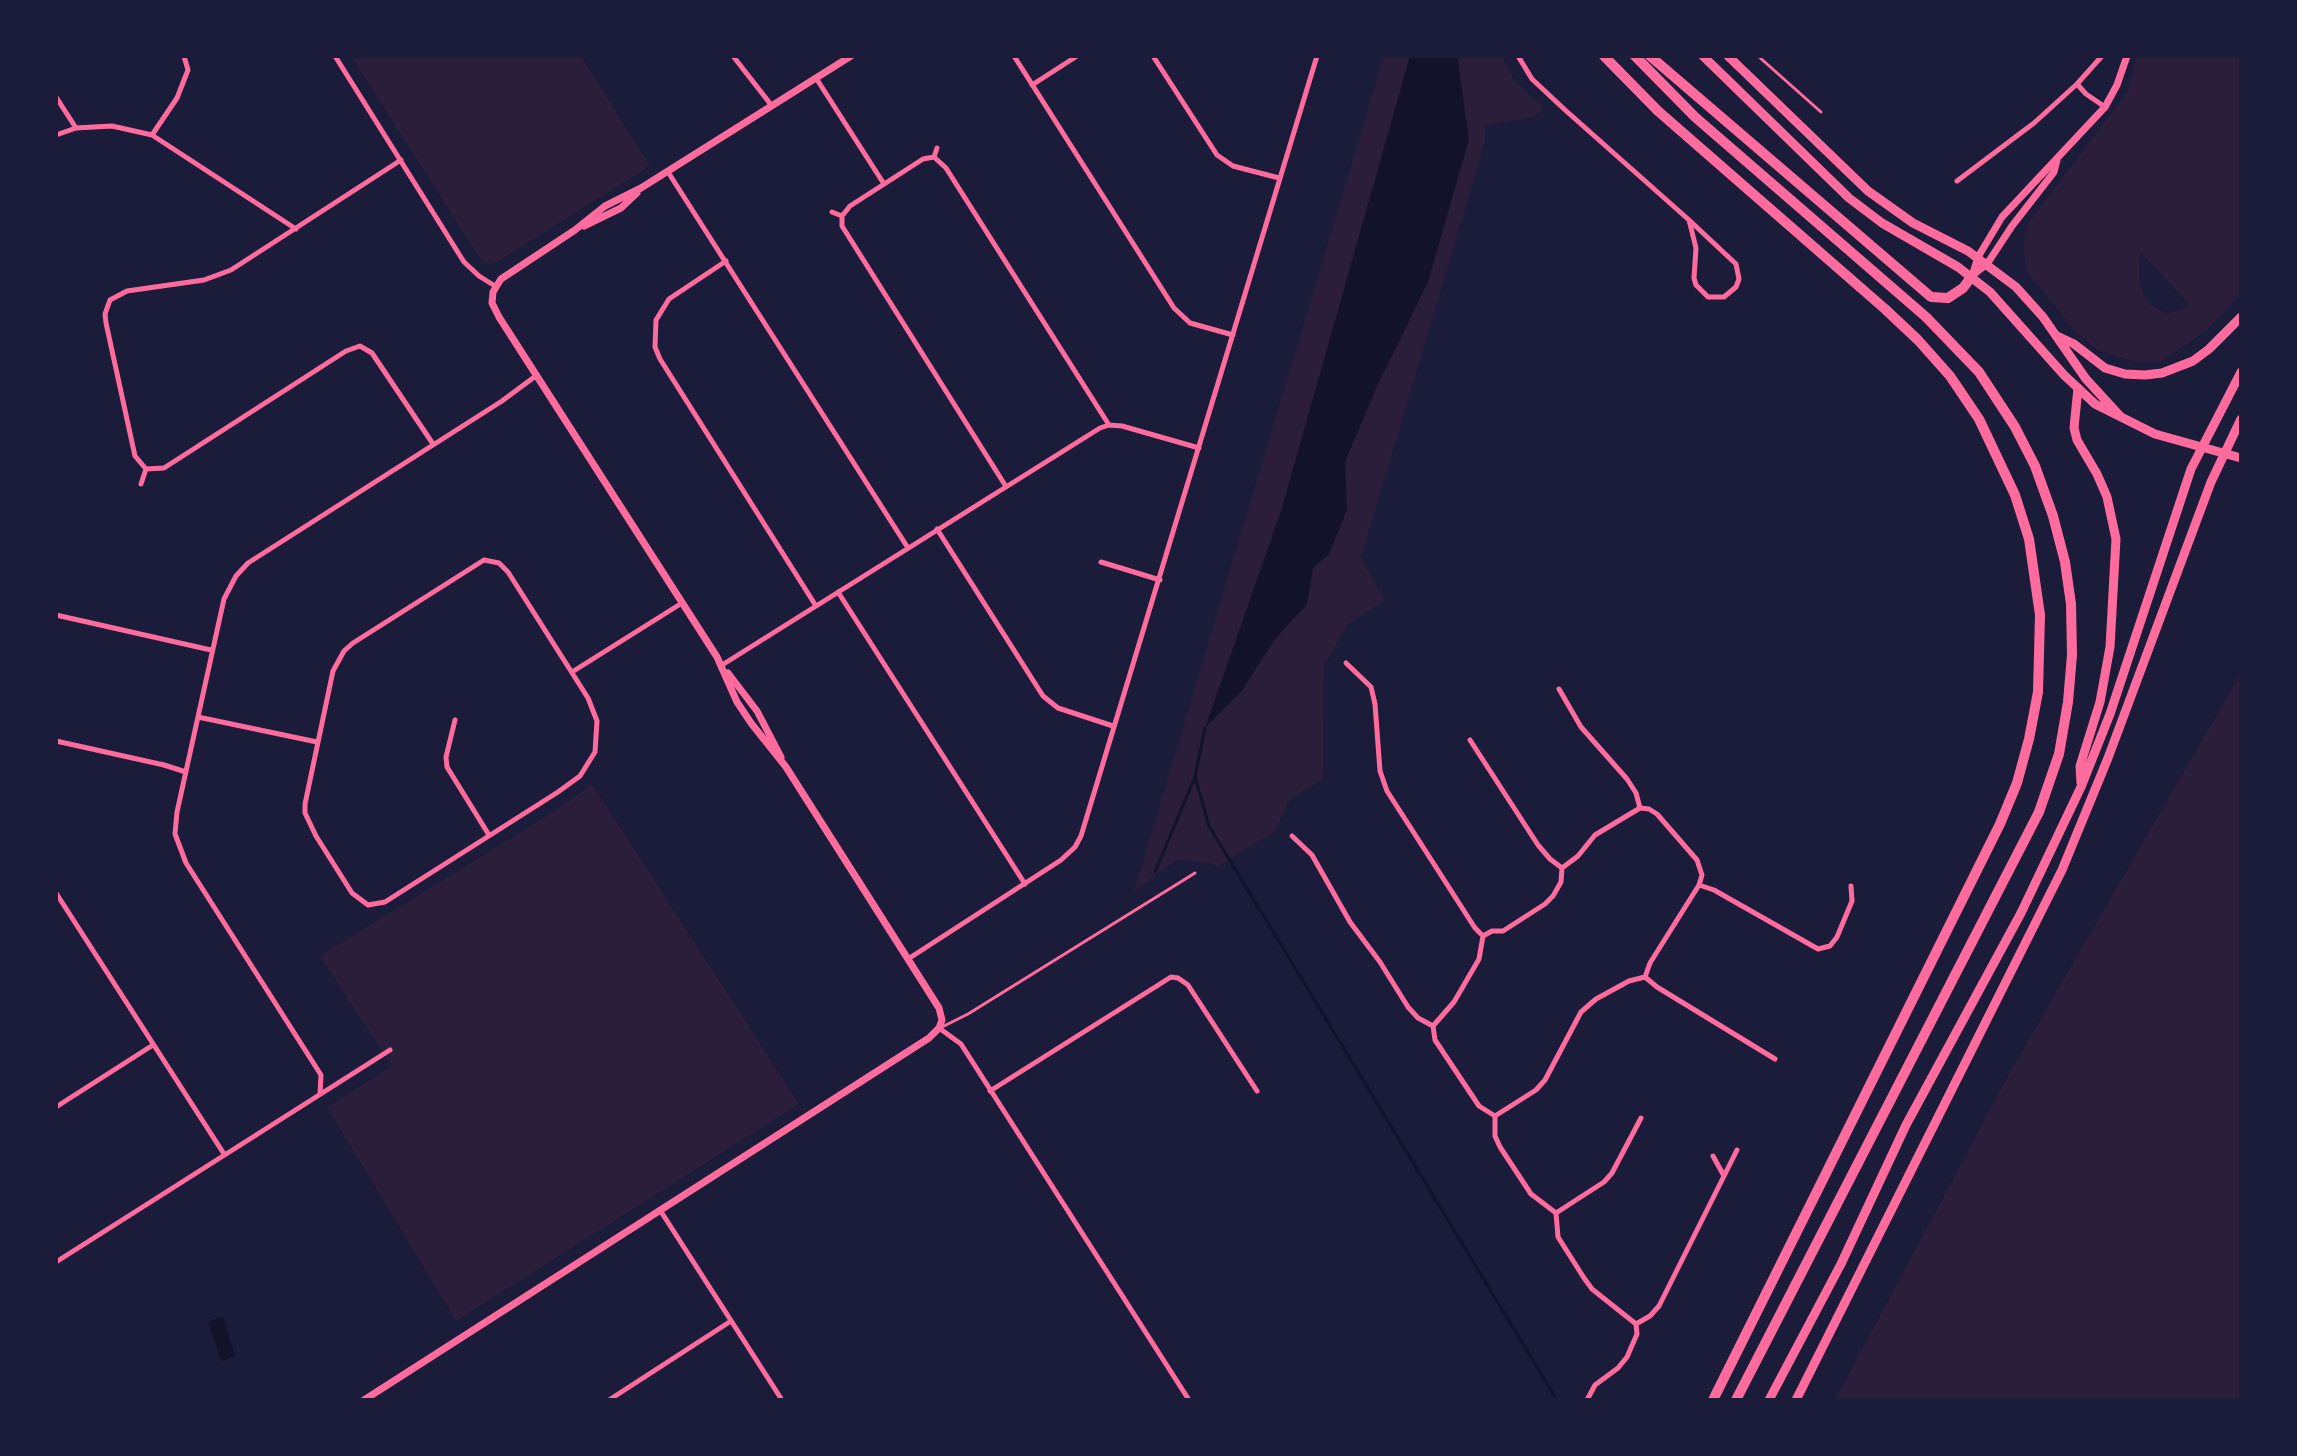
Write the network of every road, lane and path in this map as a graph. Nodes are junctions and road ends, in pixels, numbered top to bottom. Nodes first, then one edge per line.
1 (184, 56) edge
2 (335, 56) edge
3 (733, 56) edge
4 (851, 56) edge
5 (1014, 56) edge
6 (1077, 56) edge
7 (1153, 56) edge
8 (1317, 56) edge
9 (1518, 56) edge
10 (1604, 56) edge
11 (1635, 56) edge
12 (1650, 56) edge
13 (1703, 56) edge
14 (1728, 56) edge
15 (1758, 56) edge
16 (2102, 56) edge
17 (2127, 56) edge
18 (816, 78) junction
19 (2077, 84) junction
20 (1032, 85) junction
21 (56, 97) edge
22 (772, 106) junction
23 (2105, 107) junction
24 (1821, 112) dead end
25 (76, 128) junction
26 (56, 135) edge
27 (152, 135) junction
28 (937, 148) dead end
29 (934, 157) junction
30 (2058, 159) junction
31 (401, 160) junction
32 (668, 172) junction
33 (1279, 178) junction
34 (1957, 181) dead end
35 (884, 184) junction
36 (832, 212) dead end
37 (842, 216) junction
38 (1689, 220) junction
39 (296, 229) junction
40 (1978, 257) junction
41 (726, 261) junction
42 (1987, 264) junction
43 (1972, 276) junction
44 (495, 286) junction
45 (2241, 317) edge
46 (1233, 335) junction
47 (357, 336) dead end
48 (2057, 336) junction
49 (360, 346) junction
50 (2241, 372) edge
51 (537, 375) junction
52 (2078, 388) junction
53 (2121, 417) junction
54 (2240, 422) edge
55 (1109, 425) junction
56 (433, 444) junction
57 (1199, 448) junction
58 (2241, 458) edge
59 (146, 469) junction
60 (141, 484) dead end
61 (1005, 485) junction
62 (937, 529) junction
63 (908, 548) junction
64 (1101, 562) dead end
65 (1160, 580) junction
66 (838, 592) junction
67 (682, 603) junction
68 (816, 606) junction
69 (56, 615) edge
70 (212, 650) junction
71 (1346, 663) dead end
72 (722, 665) junction
73 (572, 672) junction
74 (1559, 689) dead end
75 (198, 717) junction
76 (455, 720) dead end
77 (1113, 726) junction
78 (1470, 740) dead end
79 (56, 741) edge
80 (317, 742) junction
81 (186, 772) junction
82 (2081, 787) junction
83 (1640, 808) junction
84 (489, 835) junction
85 (1292, 836) dead end
86 (1562, 868) junction
87 (1195, 873) dead end
88 (1025, 884) junction
89 (1699, 885) junction
90 (1851, 886) dead end
91 (56, 893) edge
92 (1483, 936) junction
93 (908, 959) junction
94 (1645, 977) junction
95 (1433, 1026) junction
96 (939, 1028) junction
97 (153, 1045) junction
98 (390, 1050) dead end
99 (1775, 1059) dead end
100 (990, 1091) junction
101 (1257, 1091) dead end
102 (320, 1094) junction
103 (56, 1107) edge
104 (1495, 1116) junction
105 (1641, 1118) dead end
106 (1737, 1150) dead end
107 (224, 1155) junction
108 (1713, 1156) dead end
109 (1724, 1177) junction
110 (660, 1210) junction
111 (1556, 1213) junction
112 (56, 1262) edge
113 (731, 1321) junction
114 (1636, 1324) junction
115 (370, 1398) edge
116 (1587, 1398) edge
117 (609, 1400) edge
118 (782, 1400) edge
119 (1189, 1400) edge
120 (1713, 1400) edge
121 (1736, 1400) edge
122 (1769, 1400) edge
123 (1796, 1400) edge

1 - 27 street
2 - 31 street
3 - 22 street
4 - 18 street
5 - 20 street
6 - 20 street
7 - 33 street
8 - 33 street
9 - 38 street
10 - 120 highway
11 - 121 highway
12 - 43 highway
13 - 43 main road
14 - 40 main road
15 - 24 lane
16 - 19 street
17 - 23 street
18 - 22 street
18 - 35 street
19 - 23 street
19 - 34 street
20 - 46 street
21 - 25 street
22 - 32 street
23 - 30 street
25 - 26 street
25 - 27 street
27 - 39 street
28 - 29 street
29 - 35 street
29 - 55 street
30 - 40 street
30 - 42 street
31 - 39 street
31 - 44 street
32 - 41 street
32 - 44 street
33 - 46 street
35 - 37 street
36 - 37 street
37 - 61 street
38 - 38 street
39 - 59 street
40 - 42 main road
40 - 43 street
41 - 63 street
41 - 68 street
42 - 43 street
42 - 48 main road
43 - 52 main road
44 - 51 street
45 - 48 main road
46 - 57 street
47 - 49 street
48 - 53 main road
49 - 56 street
49 - 59 street
50 - 82 main road
51 - 56 street
51 - 67 street
52 - 53 main road
52 - 82 main road
53 - 58 main road
54 - 123 main road
55 - 57 street
55 - 61 street
56 - 70 street
57 - 65 street
59 - 60 street
61 - 62 street
62 - 63 street
62 - 77 street
63 - 66 street
64 - 65 street
65 - 77 street
66 - 68 street
66 - 88 street
67 - 72 street
67 - 73 street
68 - 72 street
69 - 70 street
70 - 75 street
71 - 92 street
72 - 93 street
73 - 80 street
73 - 84 street
74 - 83 street
75 - 80 street
75 - 81 street
76 - 84 street
77 - 88 street
78 - 86 street
79 - 81 street
80 - 84 street
81 - 102 street
82 - 122 main road
83 - 86 street
83 - 89 street
85 - 95 street
86 - 92 street
87 - 96 lane
88 - 93 street
89 - 90 street
89 - 94 street
91 - 97 street
92 - 95 street
93 - 96 street
94 - 99 street
94 - 104 street
95 - 104 street
96 - 100 street
96 - 110 street
97 - 103 street
97 - 107 street
98 - 102 street
100 - 101 street
100 - 119 street
102 - 107 street
104 - 111 street
105 - 111 street
106 - 109 street
107 - 112 street
108 - 109 street
109 - 114 street
110 - 113 street
110 - 115 street
111 - 114 street
113 - 117 street
113 - 118 street
114 - 116 street

